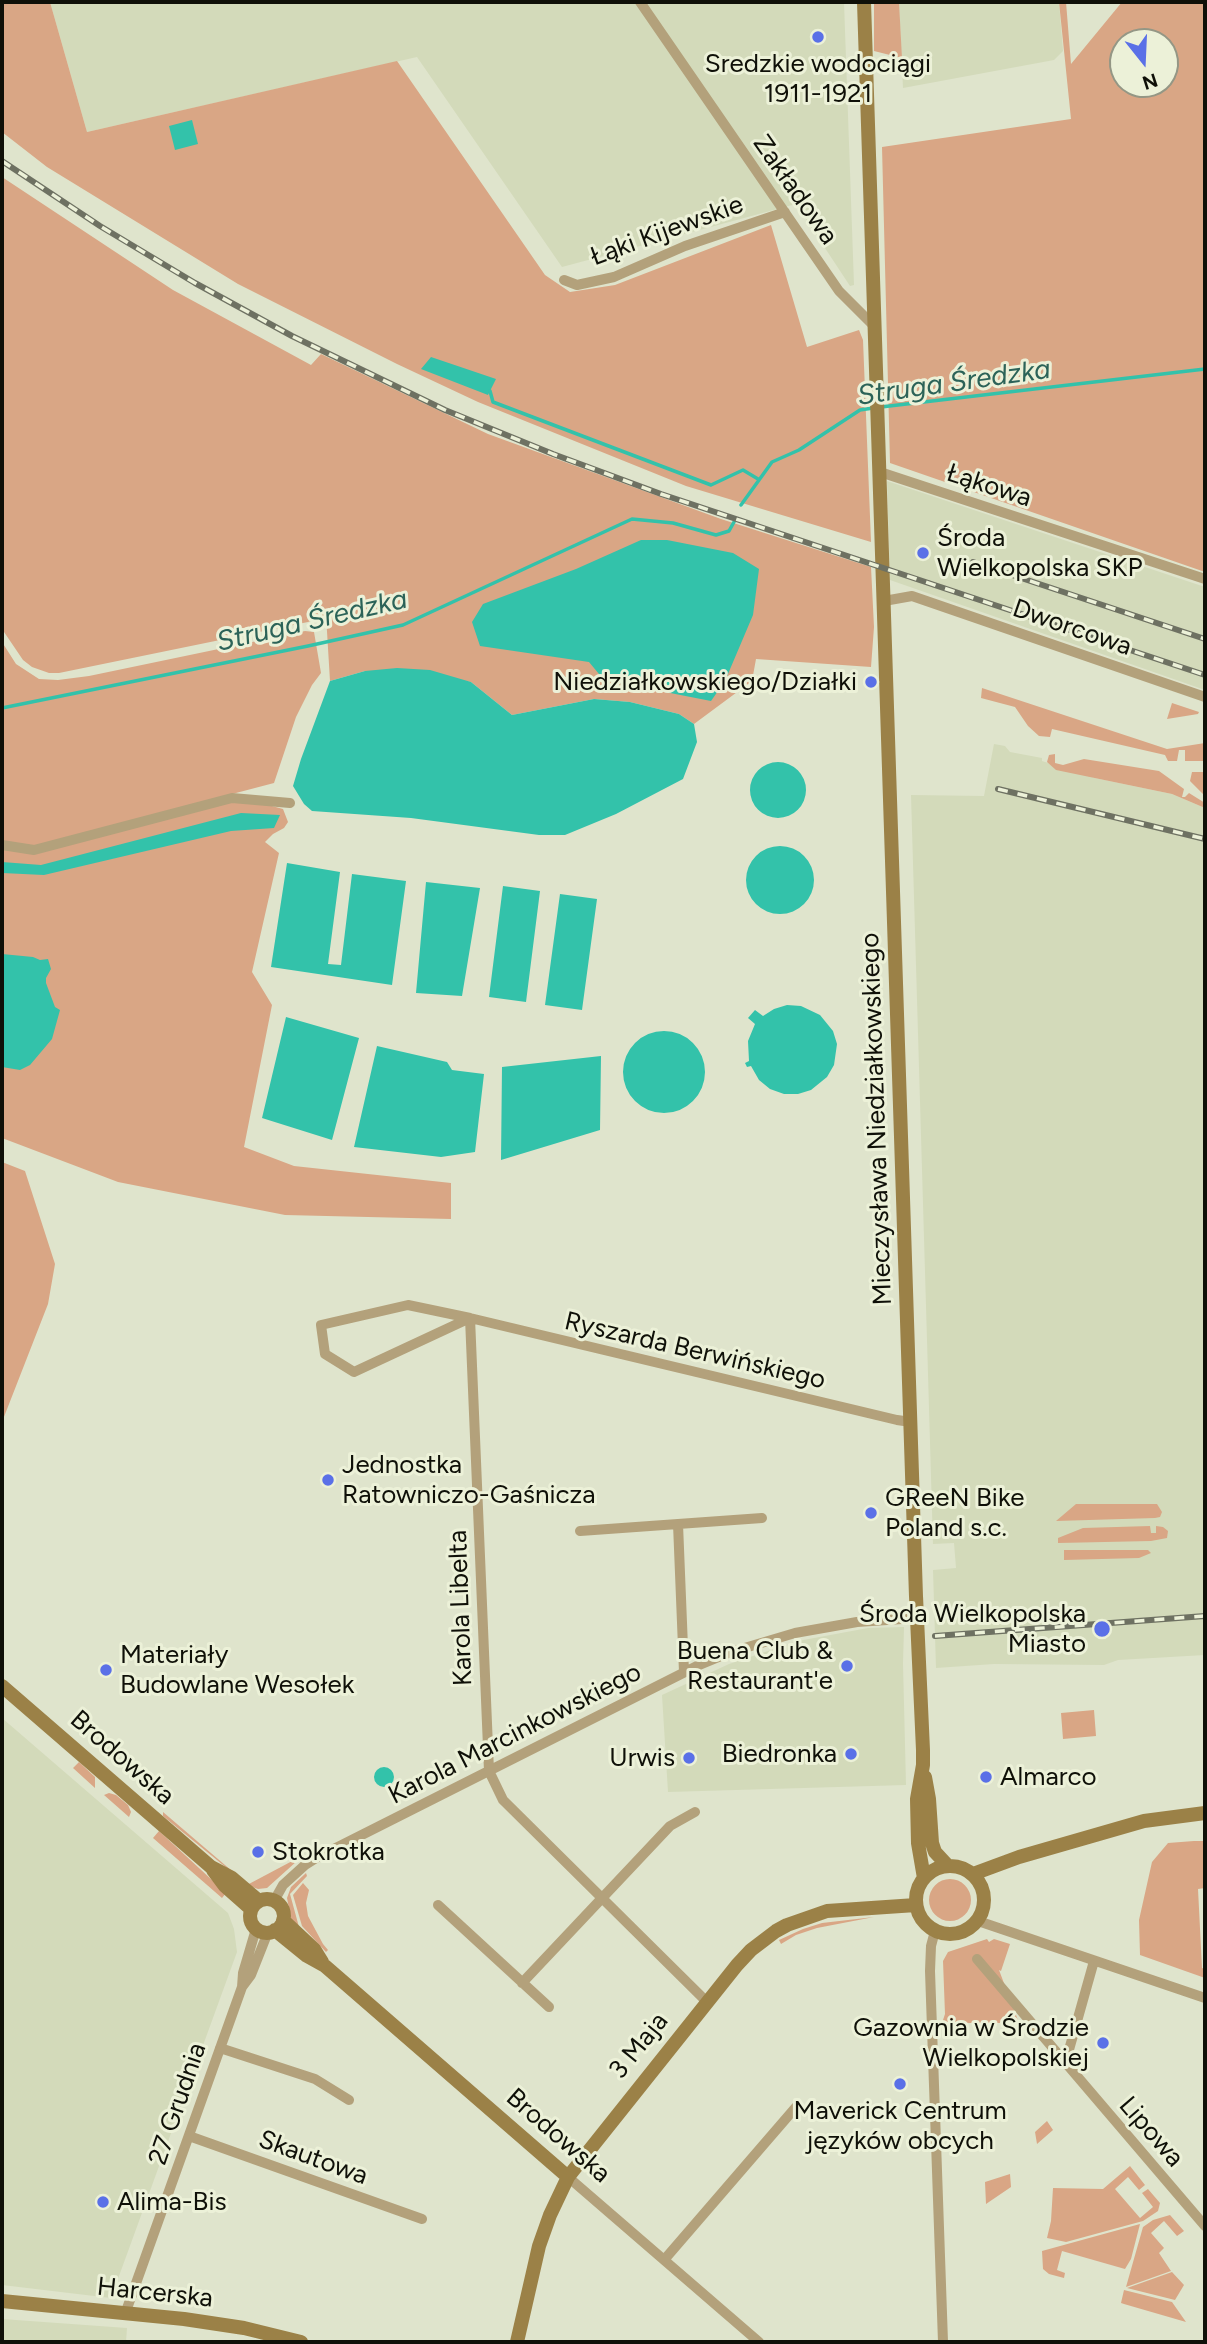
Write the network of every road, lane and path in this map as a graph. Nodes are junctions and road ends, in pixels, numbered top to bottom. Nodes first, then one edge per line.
1 (640, 2) edge
2 (864, 2) edge
3 (785, 212) junction
4 (564, 279) dead end
5 (876, 328) junction
6 (880, 472) junction
7 (1205, 579) edge
8 (884, 601) junction
9 (1205, 697) edge
10 (290, 803) dead end
11 (2, 845) edge
12 (470, 1318) junction
13 (911, 1422) junction
14 (762, 1518) dead end
15 (678, 1524) junction
16 (580, 1531) dead end
17 (917, 1618) junction
18 (684, 1672) junction
19 (2, 1686) edge
20 (923, 1765) junction
21 (489, 1771) junction
22 (695, 1812) dead end
23 (1205, 1813) edge
24 (948, 1866) junction
25 (973, 1874) junction
26 (924, 1878) junction
27 (602, 1897) junction
28 (262, 1904) junction
29 (438, 1905) dead end
30 (916, 1905) junction
31 (978, 1921) junction
32 (271, 1928) junction
33 (935, 1931) junction
34 (977, 1959) dead end
35 (1094, 1961) junction
36 (522, 1983) junction
37 (1205, 1998) edge
38 (706, 2002) junction
39 (549, 2007) dead end
40 (220, 2048) junction
41 (1065, 2064) junction
42 (349, 2100) dead end
43 (796, 2107) dead end
44 (189, 2136) junction
45 (568, 2176) junction
46 (422, 2219) dead end
47 (1205, 2226) edge
48 (664, 2260) junction
49 (2, 2301) edge
50 (125, 2314) junction
51 (301, 2342) edge
52 (517, 2342) edge
53 (759, 2342) edge
54 (943, 2342) edge

1 - 3 street, Zakładowa
2 - 5 street
3 - 4 street, Łąki Kijewskie
3 - 5 street, Zakładowa
5 - 6 street, Mieczysława Niedziałkowskiego
6 - 7 street, Łąkowa
6 - 8 street, Mieczysława Niedziałkowskiego
8 - 9 street, Dworcowa
8 - 13 street, Mieczysława Niedziałkowskiego
10 - 11 street
12 - 12 street, Ryszarda Berwińskiego
12 - 13 street, Ryszarda Berwińskiego
12 - 21 street, Karola Libelta
13 - 17 street, Mieczysława Niedziałkowskiego
14 - 15 street
15 - 16 street
15 - 18 street
17 - 18 street, Karola Marcinkowskiego
17 - 20 street, Mieczysława Niedziałkowskiego
18 - 21 street, Karola Marcinkowskiego
19 - 28 street, Brodowska
20 - 24 street, Mieczysława Niedziałkowskiego
20 - 26 street, Mieczysława Niedziałkowskiego
21 - 27 street
21 - 28 street, Karola Marcinkowskiego
22 - 27 street
23 - 25 street
24 - 25 street
24 - 26 street
25 - 31 street
26 - 30 street
27 - 36 street
27 - 38 street
28 - 32 street
28 - 32 street
29 - 36 street
30 - 33 street
30 - 38 street, 3 Maja
31 - 33 street
31 - 35 street
32 - 40 street, 27 Grudnia
32 - 45 street, Brodowska
33 - 54 street
34 - 41 street, Lipowa
35 - 37 street
35 - 41 street
36 - 39 street
38 - 45 street, 3 Maja
40 - 42 street
40 - 44 street, 27 Grudnia
41 - 47 street, Lipowa
43 - 48 street
44 - 46 street, Skautowa
44 - 50 street, 27 Grudnia
45 - 48 street, Brodowska
45 - 52 street, 3 Maja
48 - 53 street, Brodowska
49 - 50 street, Harcerska
50 - 51 street, Harcerska

